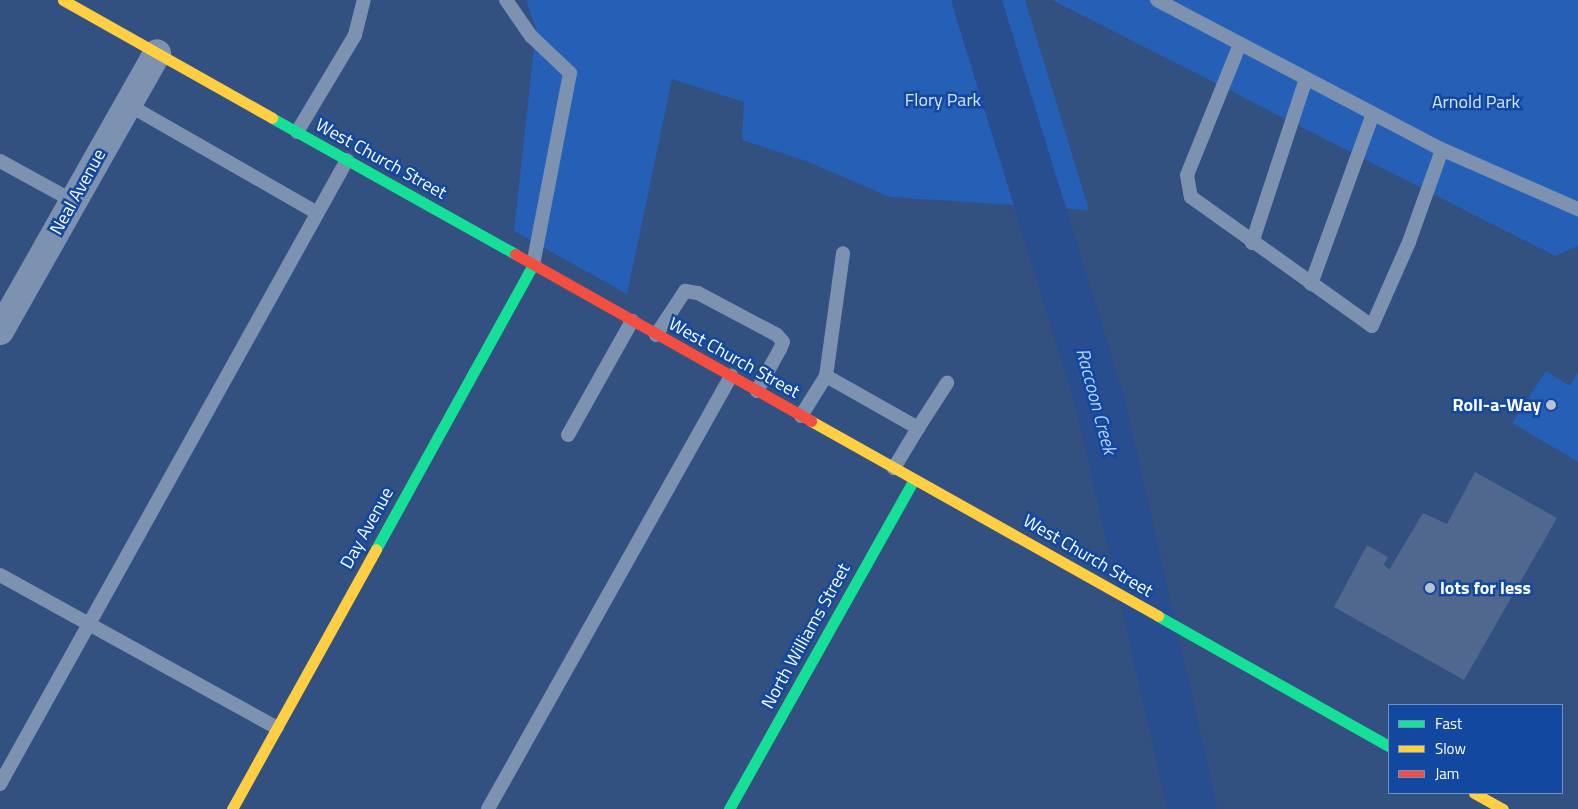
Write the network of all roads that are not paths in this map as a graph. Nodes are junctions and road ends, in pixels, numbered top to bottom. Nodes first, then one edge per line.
1 (63, 0) edge
2 (364, 0) edge
3 (506, 0) edge
4 (1157, 0) edge
5 (1240, 44) junction
6 (157, 53) junction
7 (1306, 79) junction
8 (127, 104) junction
9 (1373, 114) junction
10 (297, 132) junction
11 (1442, 150) junction
12 (347, 160) junction
13 (0, 161) edge
14 (73, 201) junction
15 (1578, 209) edge
16 (317, 213) junction
17 (1252, 243) junction
18 (843, 253) dead end
19 (533, 265) junction
20 (1311, 284) junction
21 (632, 321) junction
22 (0, 330) edge
23 (656, 335) junction
24 (731, 376) junction
25 (826, 376) junction
26 (947, 383) dead end
27 (757, 391) junction
28 (801, 416) junction
29 (918, 428) junction
30 (568, 435) dead end
31 (894, 468) junction
32 (914, 479) junction
33 (0, 574) edge
34 (89, 624) junction
35 (277, 728) junction
36 (1388, 745) edge
37 (0, 784) edge
38 (1476, 794) edge
39 (232, 809) edge
40 (488, 809) edge
41 (729, 809) edge
42 (1503, 809) edge

1 - 6 street, West Church Street
2 - 10 lane
3 - 19 lane
4 - 5 lane
5 - 7 lane
5 - 17 lane
6 - 8 street, Neal Avenue
6 - 10 street, West Church Street
7 - 9 lane
7 - 17 lane
8 - 14 street, Neal Avenue
8 - 16 lane
9 - 11 lane
9 - 20 lane
10 - 12 street, West Church Street
11 - 15 lane
11 - 20 lane
12 - 16 lane
12 - 19 street, West Church Street
13 - 14 lane
14 - 22 street, Neal Avenue
16 - 34 lane
17 - 20 lane
18 - 25 lane
19 - 21 street, West Church Street
19 - 35 street, Day Avenue
21 - 23 street, West Church Street
21 - 30 lane
23 - 24 street, West Church Street
23 - 27 lane
24 - 27 street, West Church Street
24 - 40 lane
25 - 28 lane
25 - 29 lane
26 - 29 lane
27 - 28 street, West Church Street
28 - 31 street, West Church Street
29 - 31 lane
31 - 32 street, West Church Street
32 - 36 street, West Church Street
32 - 41 street, North Williams Street
33 - 34 lane
34 - 35 lane
34 - 37 lane
35 - 39 street, Day Avenue
38 - 42 street

